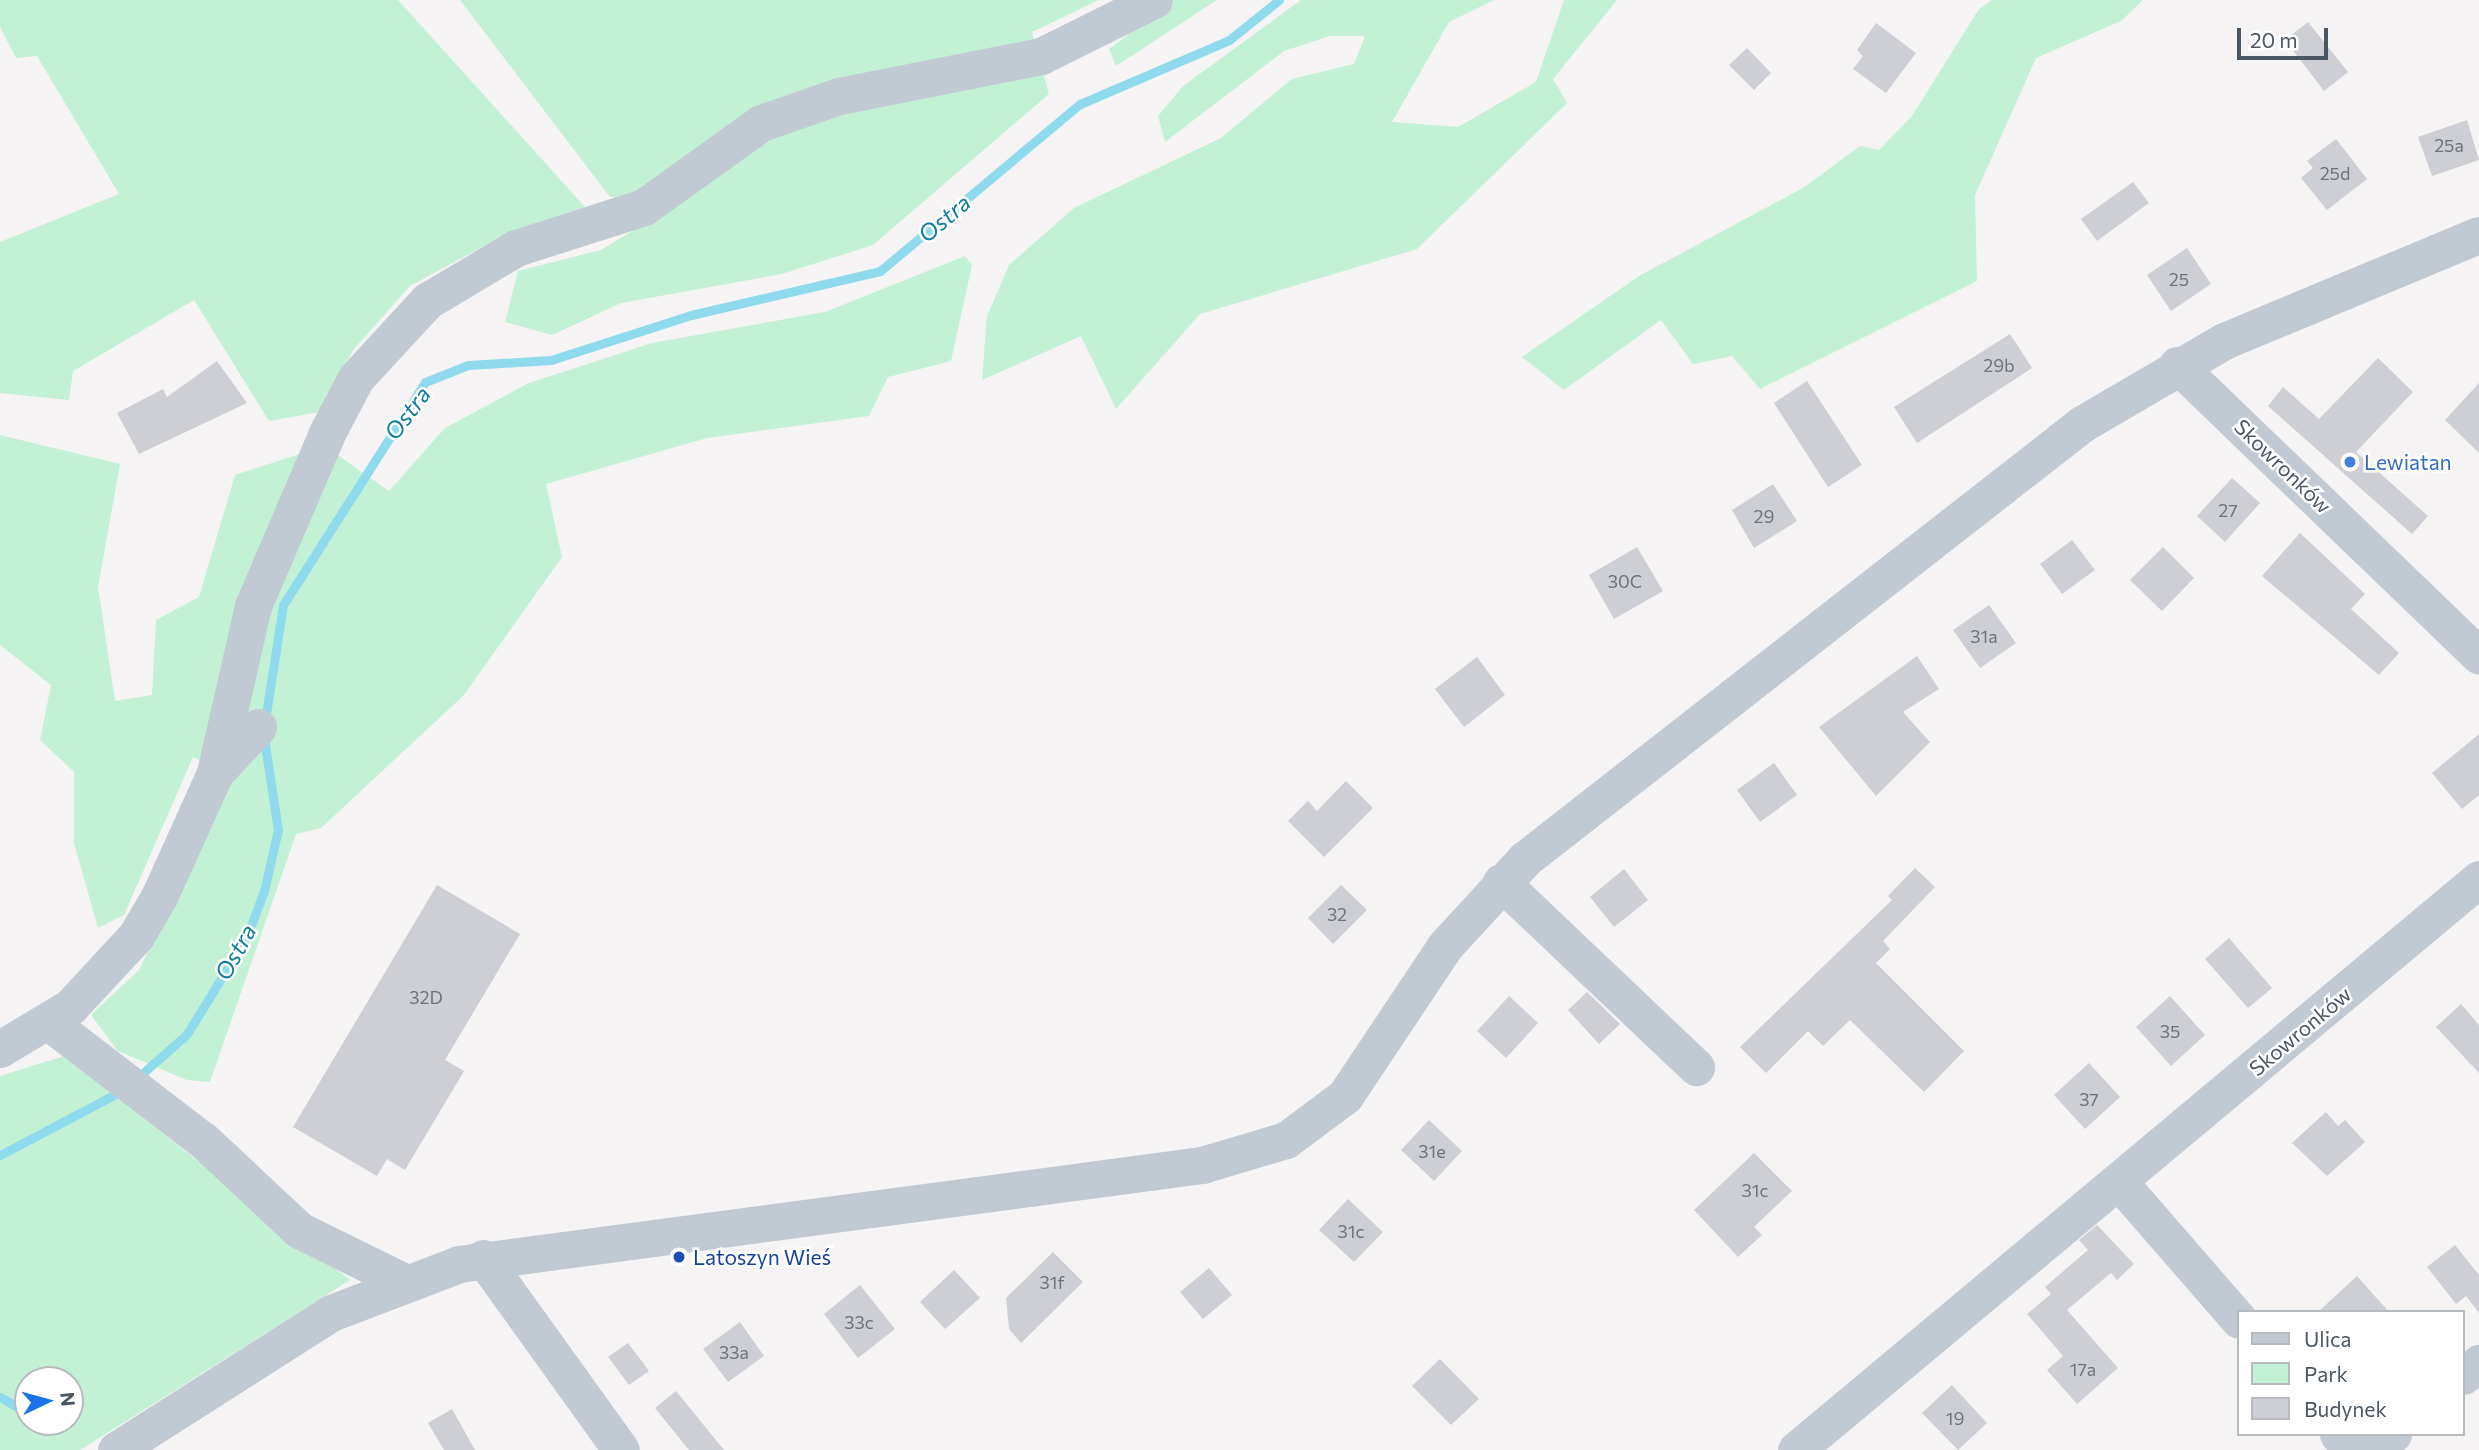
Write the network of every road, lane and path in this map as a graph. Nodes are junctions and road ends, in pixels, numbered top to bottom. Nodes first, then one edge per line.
1 (1154, 0) edge
2 (2479, 235) edge
3 (2177, 365) junction
4 (2479, 656) edge
5 (258, 727) dead end
6 (215, 773) junction
7 (2479, 879) edge
8 (1501, 882) junction
9 (50, 1023) junction
10 (0, 1049) edge
11 (1696, 1067) dead end
12 (2120, 1183) junction
13 (483, 1258) junction
14 (402, 1282) junction
15 (2238, 1319) edge
16 (2479, 1363) edge
17 (2465, 1374) edge
18 (2341, 1436) edge
19 (2391, 1436) edge
20 (116, 1450) edge
21 (621, 1450) edge
22 (1796, 1450) edge
23 (2352, 1450) edge
24 (2374, 1450) edge

1 - 6 street
2 - 3 street
3 - 4 street, Skowronków
3 - 8 street
5 - 6 street
6 - 9 street
7 - 12 street, Skowronków
8 - 11 street
8 - 13 street
9 - 10 street
9 - 14 street
12 - 15 street
12 - 22 street, Skowronków
13 - 14 street
13 - 21 street
14 - 20 street
16 - 17 street
18 - 23 street
19 - 24 street

